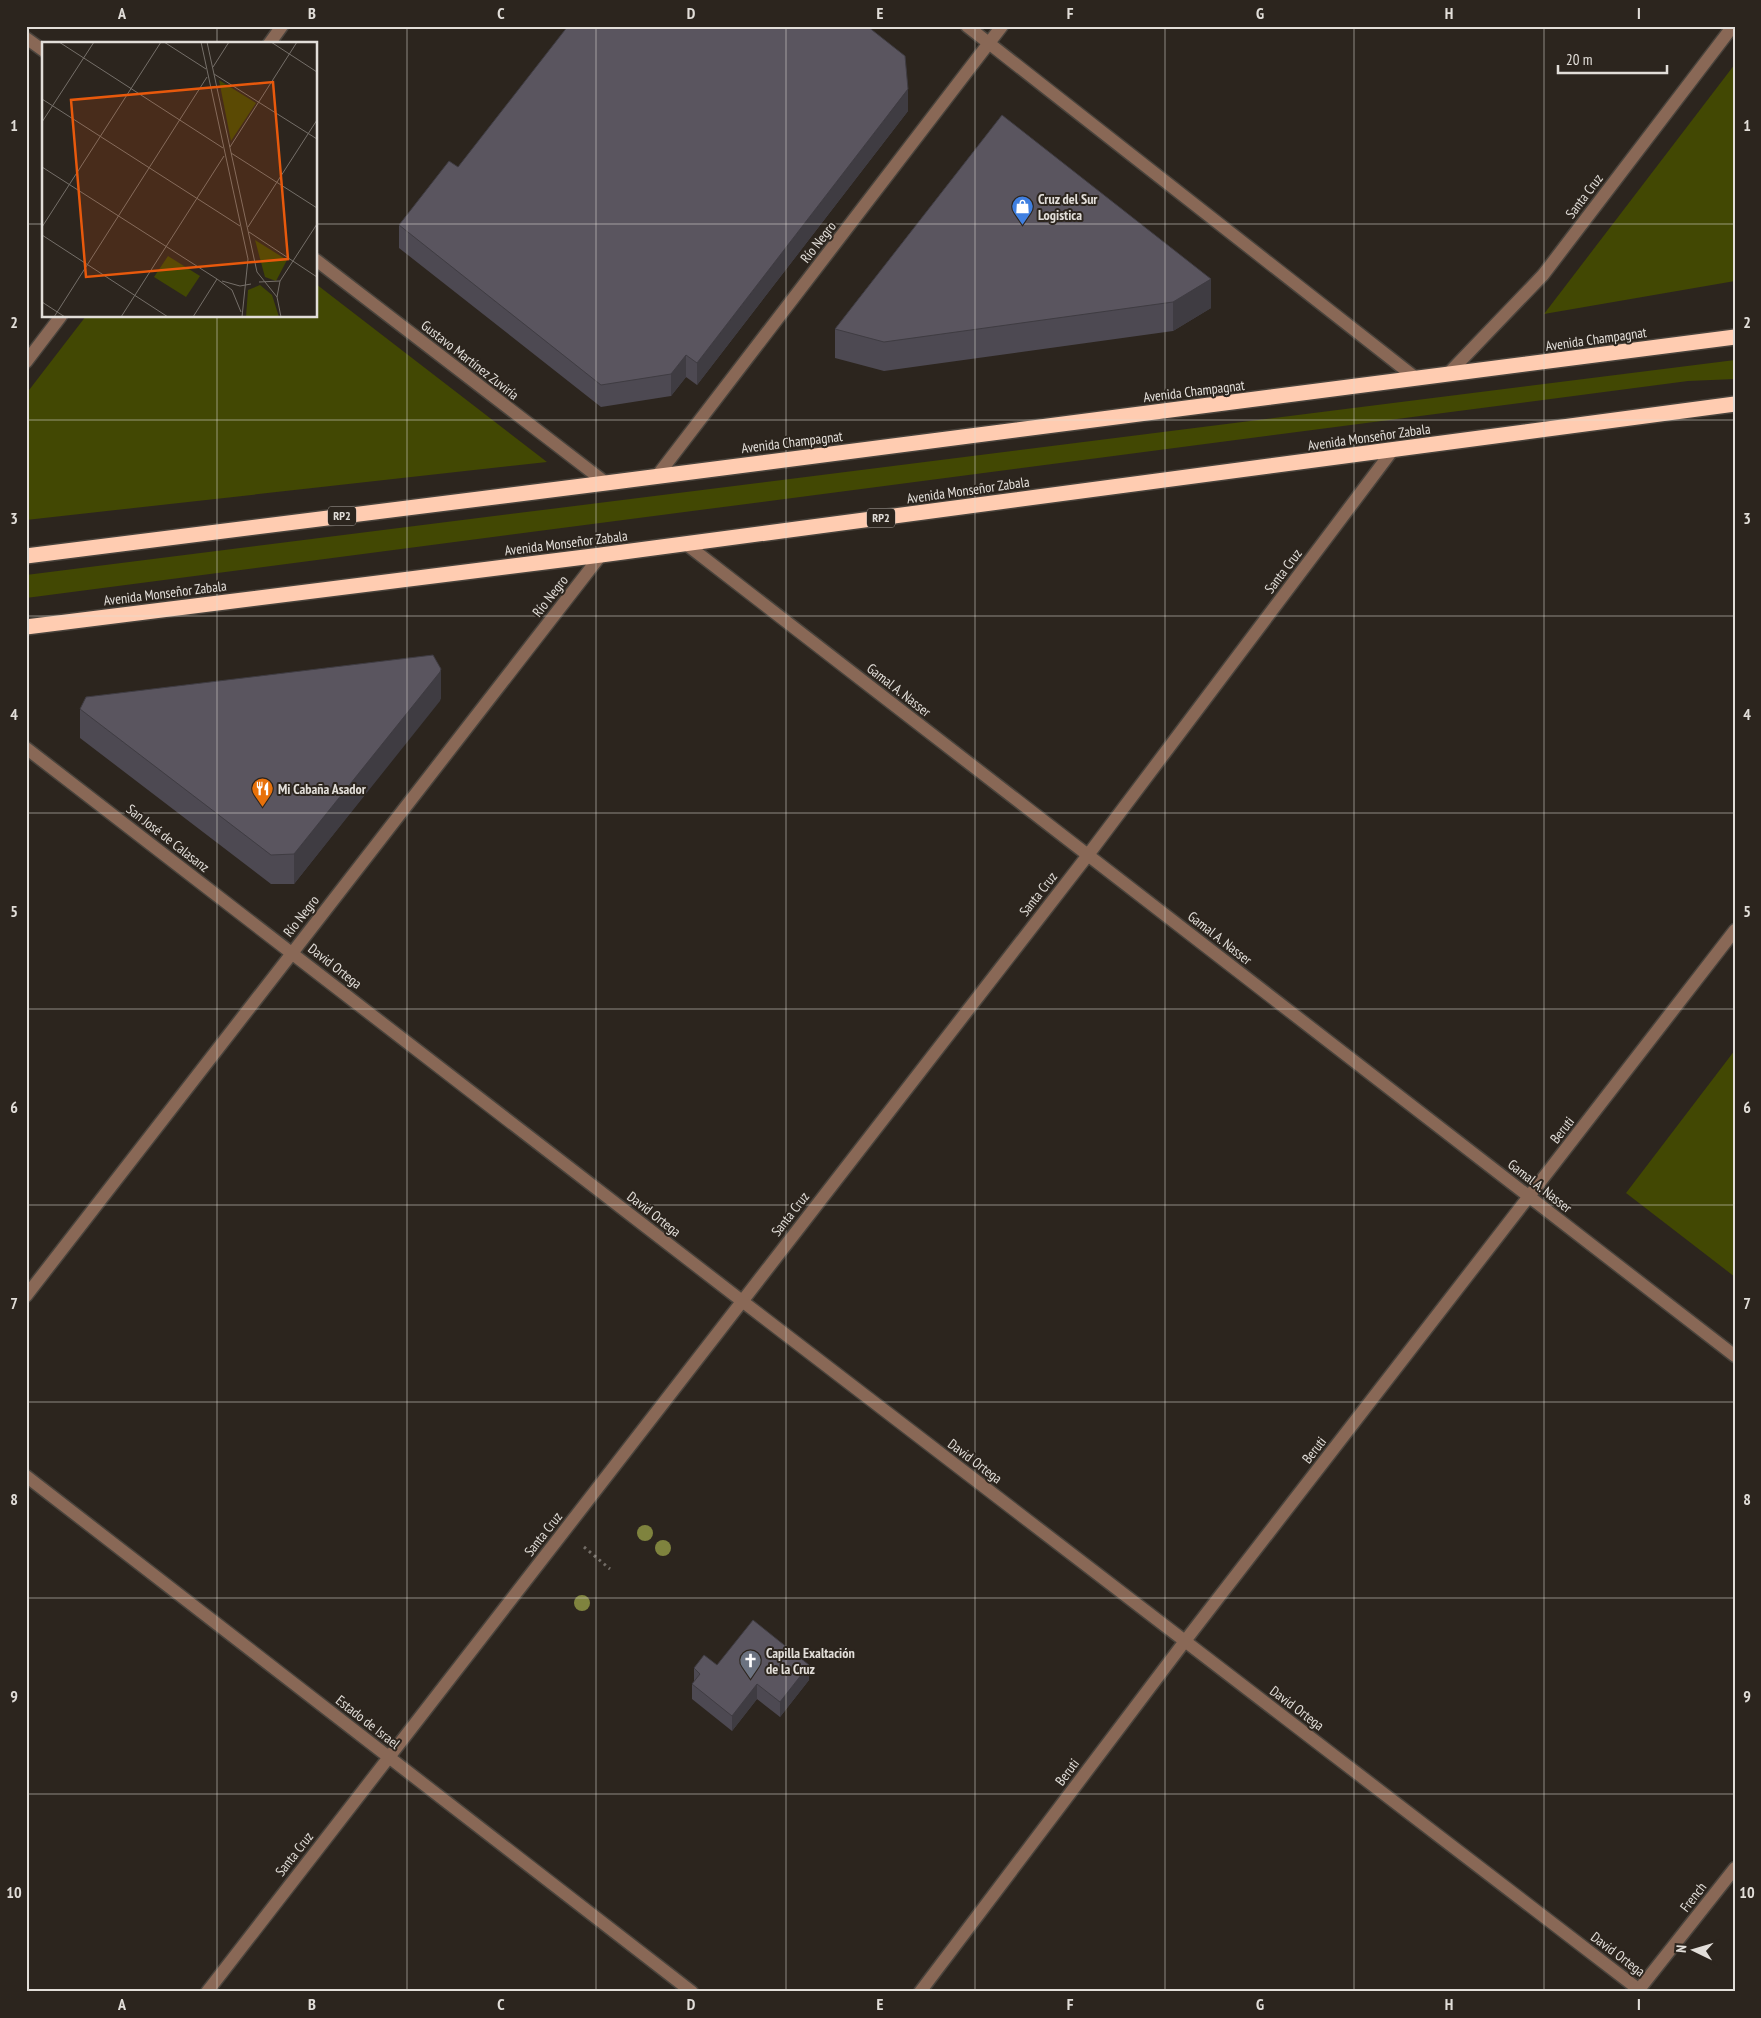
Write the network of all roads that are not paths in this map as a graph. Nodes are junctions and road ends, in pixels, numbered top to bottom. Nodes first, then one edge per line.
1 (282, 26) edge
2 (967, 26) edge
3 (1002, 26) edge
4 (1733, 26) edge
5 (26, 38) edge
6 (270, 42) edge
7 (989, 43) junction
8 (42, 50) edge
9 (318, 262) edge
10 (59, 318) edge
11 (1735, 337) edge
12 (26, 362) edge
13 (1448, 376) junction
14 (1417, 378) junction
15 (1735, 404) edge
16 (1392, 451) junction
17 (657, 476) junction
18 (606, 483) junction
19 (686, 544) junction
20 (601, 555) junction
21 (26, 556) edge
22 (26, 627) edge
23 (26, 748) edge
24 (1088, 855) junction
25 (1735, 930) edge
26 (292, 952) junction
27 (1529, 1196) junction
28 (26, 1296) edge
29 (742, 1301) junction
30 (1735, 1356) edge
31 (26, 1476) edge
32 (1185, 1641) junction
33 (389, 1757) junction
34 (1735, 1868) edge
35 (1639, 1991) edge
36 (207, 1992) edge
37 (692, 1992) edge
38 (920, 1992) edge

1 - 6 street
2 - 7 street
3 - 7 street, Río Negro
4 - 13 street, Santa Cruz
5 - 8 street
7 - 14 street
7 - 17 street, Río Negro
9 - 18 street, Gustavo Martínez Zuviría
10 - 12 street
11 - 13 highway, Avenida Champagnat / RP2
13 - 14 highway, Avenida Champagnat / RP2
14 - 17 highway, Avenida Champagnat / RP2
15 - 16 highway, Avenida Monseñor Zabala / RP2
16 - 19 highway, Avenida Monseñor Zabala / RP2
16 - 24 street, Santa Cruz
17 - 18 highway, RP2
18 - 21 highway, RP2
19 - 20 highway, Avenida Monseñor Zabala / RP2
19 - 24 street, Gamal A. Nasser
20 - 22 highway, Avenida Monseñor Zabala / RP2
20 - 26 street, Río Negro
23 - 26 street, San José de Calasanz
24 - 27 street, Gamal A. Nasser
24 - 29 street, Santa Cruz
25 - 27 street, Beruti
26 - 28 street, Río Negro
26 - 29 street, David Ortega
27 - 30 street, Gamal A. Nasser
27 - 32 street, Beruti
29 - 32 street, David Ortega
29 - 33 street, Santa Cruz
31 - 33 street, Estado de Israel
32 - 35 street, David Ortega
32 - 38 street, Beruti
33 - 36 street, Santa Cruz
33 - 37 street, Estado de Israel
34 - 35 street, French

